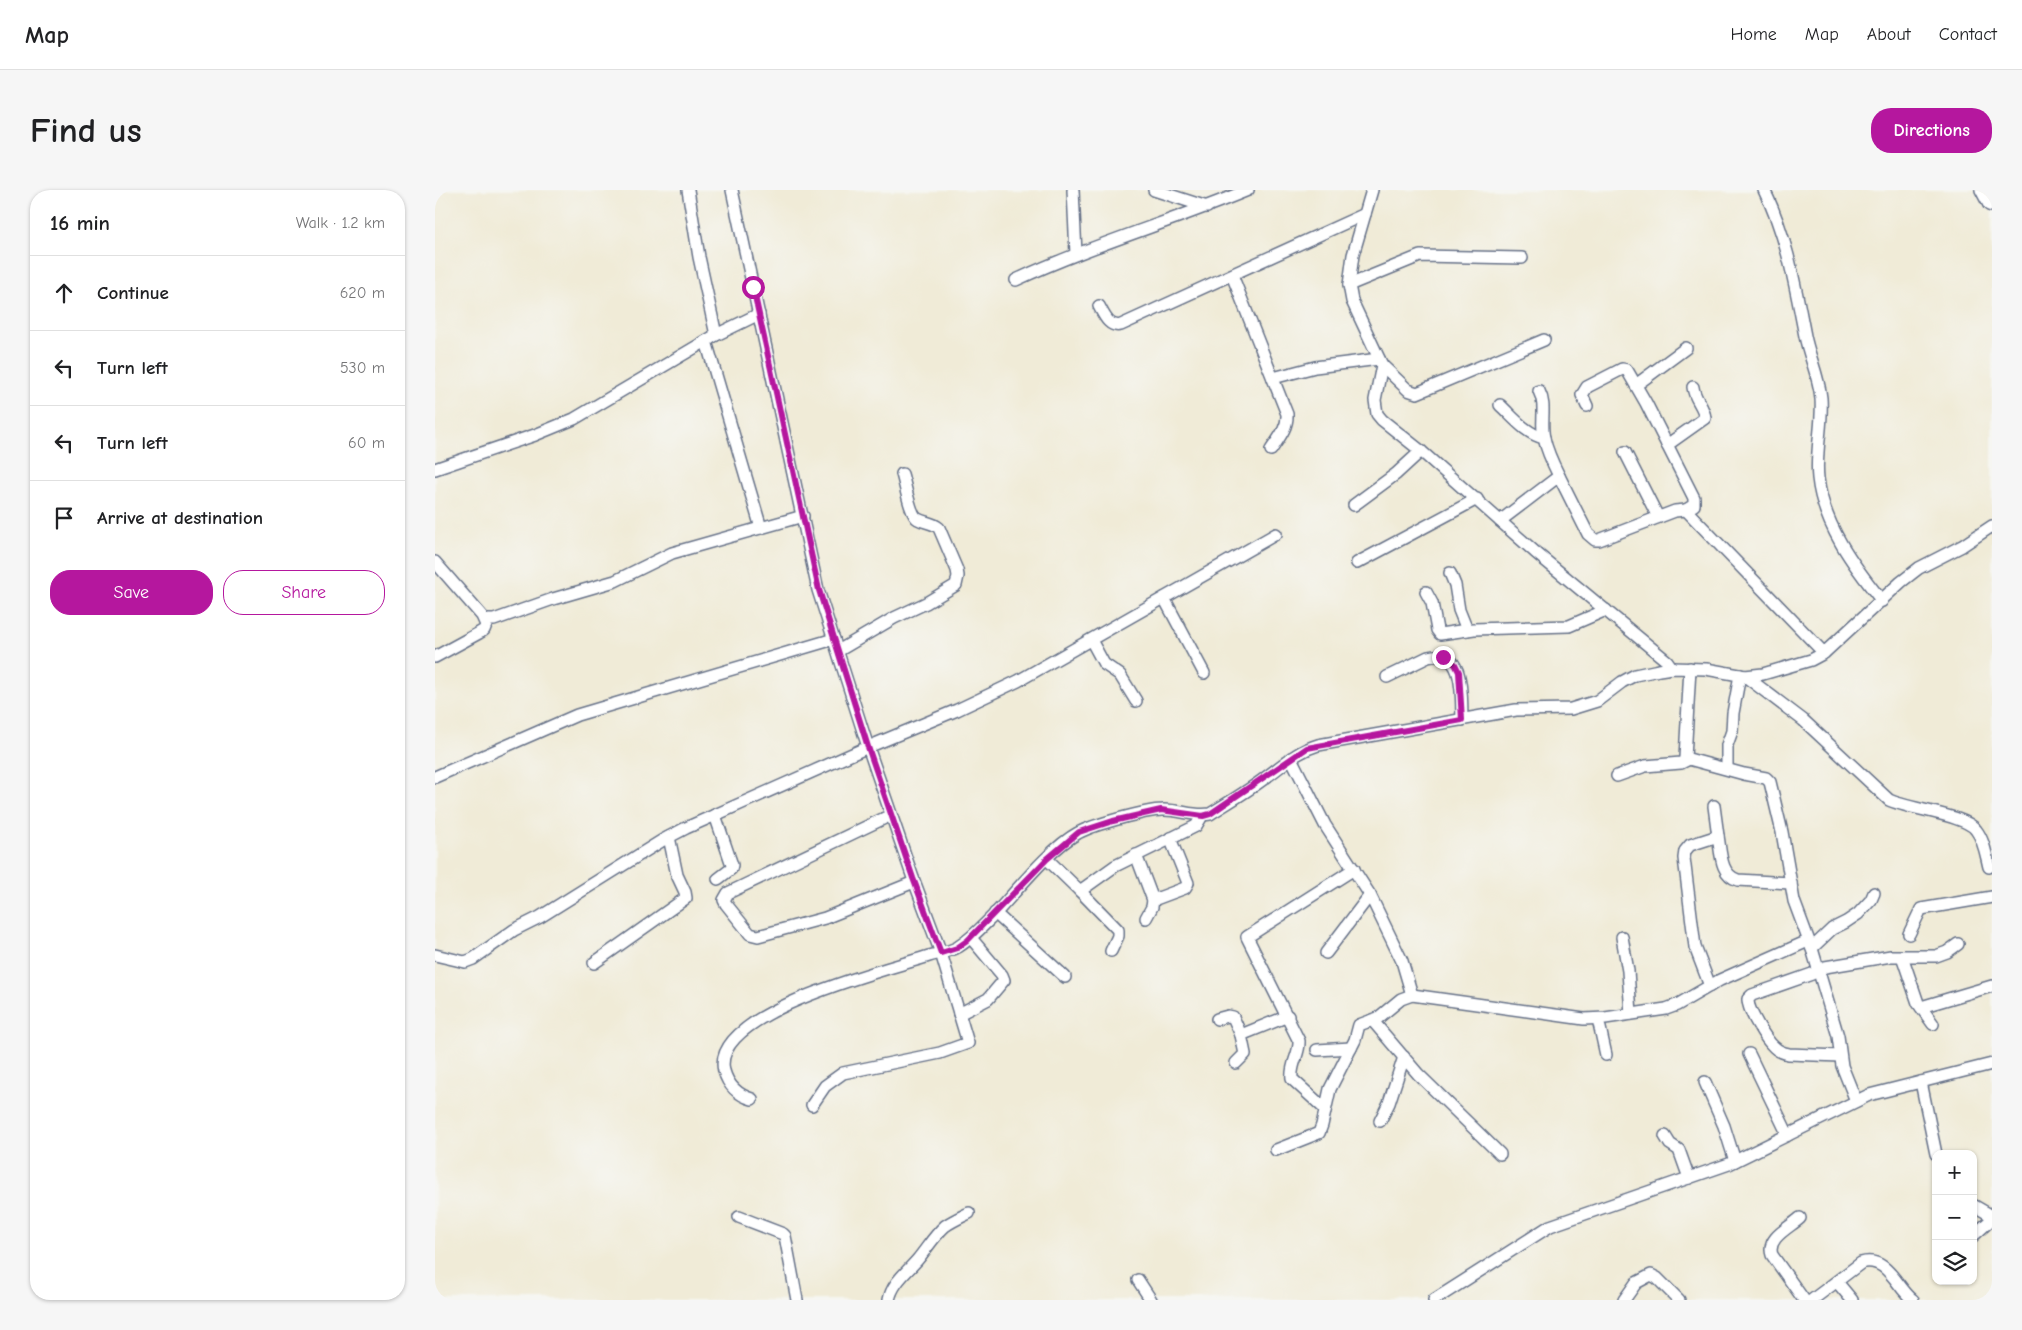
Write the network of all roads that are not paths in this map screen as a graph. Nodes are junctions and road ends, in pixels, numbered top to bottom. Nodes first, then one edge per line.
1 (688, 190) edge
2 (732, 190) edge
3 (1073, 190) edge
4 (1154, 190) edge
5 (1248, 190) edge
6 (1372, 190) edge
7 (1764, 190) edge
8 (1981, 190) edge
9 (1992, 206) edge
10 (1207, 207) junction
11 (1365, 214) junction
12 (1076, 254) junction
13 (1523, 258) dead end
14 (1232, 275) junction
15 (1016, 280) dead end
16 (1349, 285) junction
17 (1099, 306) dead end
18 (759, 314) junction
19 (716, 335) junction
20 (1544, 340) dead end
21 (706, 341) junction
22 (1686, 348) dead end
23 (1381, 362) junction
24 (1273, 378) junction
25 (1636, 385) junction
26 (1693, 387) dead end
27 (1539, 391) dead end
28 (1501, 405) dead end
29 (1587, 406) dead end
30 (1544, 438) junction
31 (1667, 445) junction
32 (1271, 450) dead end
33 (1421, 451) junction
34 (1625, 452) dead end
35 (435, 469) edge
36 (902, 474) dead end
37 (1559, 476) junction
38 (1477, 499) junction
39 (1354, 505) dead end
40 (1686, 510) junction
41 (803, 516) junction
42 (1658, 517) junction
43 (1500, 520) junction
44 (761, 528) junction
45 (1990, 531) edge
46 (1276, 534) dead end
47 (435, 562) edge
48 (1357, 563) dead end
49 (1450, 573) dead end
50 (1426, 592) dead end
51 (1164, 598) junction
52 (1882, 601) junction
53 (1606, 610) junction
54 (485, 620) junction
55 (1467, 630) junction
56 (834, 639) junction
57 (1091, 640) junction
58 (837, 651) junction
59 (1824, 653) junction
60 (435, 657) edge
61 (1673, 668) junction
62 (1690, 668) junction
63 (1204, 673) dead end
64 (1742, 676) junction
65 (1387, 677) dead end
66 (1136, 701) dead end
67 (1462, 720) junction
68 (868, 747) junction
69 (1291, 758) junction
70 (1687, 760) junction
71 (1727, 768) junction
72 (1617, 776) dead end
73 (435, 777) edge
74 (1714, 806) dead end
75 (715, 815) junction
76 (891, 815) junction
77 (1203, 816) junction
78 (1719, 836) junction
79 (669, 838) junction
80 (1171, 838) junction
81 (1136, 855) junction
82 (1047, 859) junction
83 (1354, 868) junction
84 (1991, 869) edge
85 (718, 879) dead end
86 (914, 882) junction
87 (1791, 883) junction
88 (1080, 891) junction
89 (1874, 892) dead end
90 (1370, 895) junction
91 (1992, 897) edge
92 (1153, 900) junction
93 (995, 913) junction
94 (1146, 918) dead end
95 (1909, 934) dead end
96 (1622, 937) dead end
97 (971, 938) junction
98 (1810, 944) junction
99 (1958, 944) dead end
100 (1111, 952) dead end
101 (941, 953) junction
102 (1326, 953) dead end
103 (435, 955) edge
104 (1902, 956) junction
105 (594, 963) dead end
106 (1818, 970) junction
107 (1065, 977) dead end
108 (1710, 986) junction
109 (1992, 986) edge
110 (1412, 994) junction
111 (1921, 1007) junction
112 (959, 1014) junction
113 (1631, 1014) junction
114 (1288, 1016) junction
115 (1217, 1019) dead end
116 (1598, 1019) junction
117 (1373, 1020) junction
118 (1933, 1024) dead end
119 (1241, 1035) junction
120 (1351, 1048) junction
121 (1317, 1050) dead end
122 (1749, 1054) dead end
123 (1606, 1055) dead end
124 (1840, 1056) junction
125 (1404, 1057) junction
126 (1236, 1062) dead end
127 (1992, 1064) edge
128 (1705, 1082) dead end
129 (1921, 1082) junction
130 (752, 1098) dead end
131 (1856, 1101) junction
132 (812, 1105) dead end
133 (1325, 1109) junction
134 (1380, 1121) dead end
135 (1788, 1135) junction
136 (1665, 1136) dead end
137 (1276, 1150) dead end
138 (1935, 1150) edge
139 (1500, 1154) dead end
140 (1735, 1161) junction
141 (1689, 1178) junction
142 (1977, 1208) edge
143 (969, 1212) dead end
144 (1992, 1217) edge
145 (739, 1218) dead end
146 (1800, 1218) dead end
147 (1977, 1232) edge
148 (1137, 1280) dead end
149 (1837, 1282) junction
150 (797, 1300) edge
151 (889, 1300) edge
152 (1151, 1300) edge
153 (1433, 1300) edge
154 (1624, 1300) edge
155 (1679, 1300) edge
156 (1805, 1300) edge
157 (1812, 1300) edge
158 (1852, 1300) edge
159 (1913, 1300) edge

1 - 19 street
2 - 18 street
3 - 12 street
4 - 10 street
5 - 10 street
6 - 11 street
7 - 52 street
8 - 9 street
10 - 12 street
11 - 14 street
11 - 16 street
12 - 15 street
13 - 16 street
14 - 17 street
14 - 24 street
16 - 23 street
18 - 19 street
18 - 41 street
19 - 21 street
20 - 23 street
21 - 35 street
21 - 44 street
22 - 25 street
23 - 24 street
23 - 33 street
24 - 32 street
25 - 29 street
25 - 31 street
26 - 31 street
27 - 30 street
28 - 30 street
30 - 37 street
31 - 40 street
33 - 38 street
33 - 39 street
34 - 42 street
36 - 58 street
37 - 42 street
37 - 43 street
38 - 43 street
38 - 48 street
40 - 42 street
40 - 59 street
41 - 44 street
41 - 56 street
43 - 53 street
44 - 54 street
45 - 52 street
46 - 51 street
47 - 54 street
49 - 55 street
50 - 55 street
51 - 57 street
51 - 63 street
52 - 59 street
53 - 55 street
53 - 61 street
54 - 60 street
56 - 58 street
56 - 73 street
57 - 66 street
57 - 68 street
58 - 68 street
59 - 64 street
61 - 62 street
61 - 67 street
62 - 64 street
62 - 70 street
64 - 71 street
64 - 84 street
65 - 67 street
67 - 69 street
68 - 75 street
68 - 76 street
69 - 77 street
69 - 83 street
70 - 71 street
70 - 72 street
71 - 87 street
74 - 78 street
75 - 79 street
75 - 85 street
76 - 86 street
76 - 86 street
77 - 80 street
77 - 82 street
78 - 87 street
78 - 108 street
79 - 103 street
79 - 105 street
80 - 81 street
80 - 92 street
81 - 88 street
81 - 92 street
82 - 88 street
82 - 93 street
83 - 90 street
83 - 114 street
86 - 101 street
87 - 98 street
88 - 100 street
89 - 98 street
90 - 102 street
90 - 110 street
91 - 95 street
92 - 94 street
93 - 97 street
93 - 107 street
96 - 113 street
97 - 101 street
97 - 112 street
98 - 106 street
98 - 108 street
99 - 104 street
101 - 112 street
101 - 130 street
104 - 106 street
104 - 111 street
106 - 124 street
106 - 124 street
108 - 113 street
109 - 111 street
110 - 116 street
110 - 117 street
111 - 118 street
112 - 132 street
113 - 116 street
114 - 119 street
114 - 133 street
115 - 119 street
116 - 123 street
117 - 120 street
117 - 125 street
119 - 126 street
120 - 121 street
120 - 133 street
122 - 135 street
124 - 131 street
125 - 134 street
125 - 139 street
127 - 129 street
128 - 140 street
129 - 131 street
129 - 138 street
131 - 135 street
133 - 137 street
135 - 140 street
136 - 141 street
140 - 141 street
141 - 153 street
142 - 144 street
143 - 151 street
144 - 147 street
145 - 150 street
146 - 156 street
148 - 152 street
149 - 157 street
149 - 158 street
149 - 159 street
154 - 155 street

